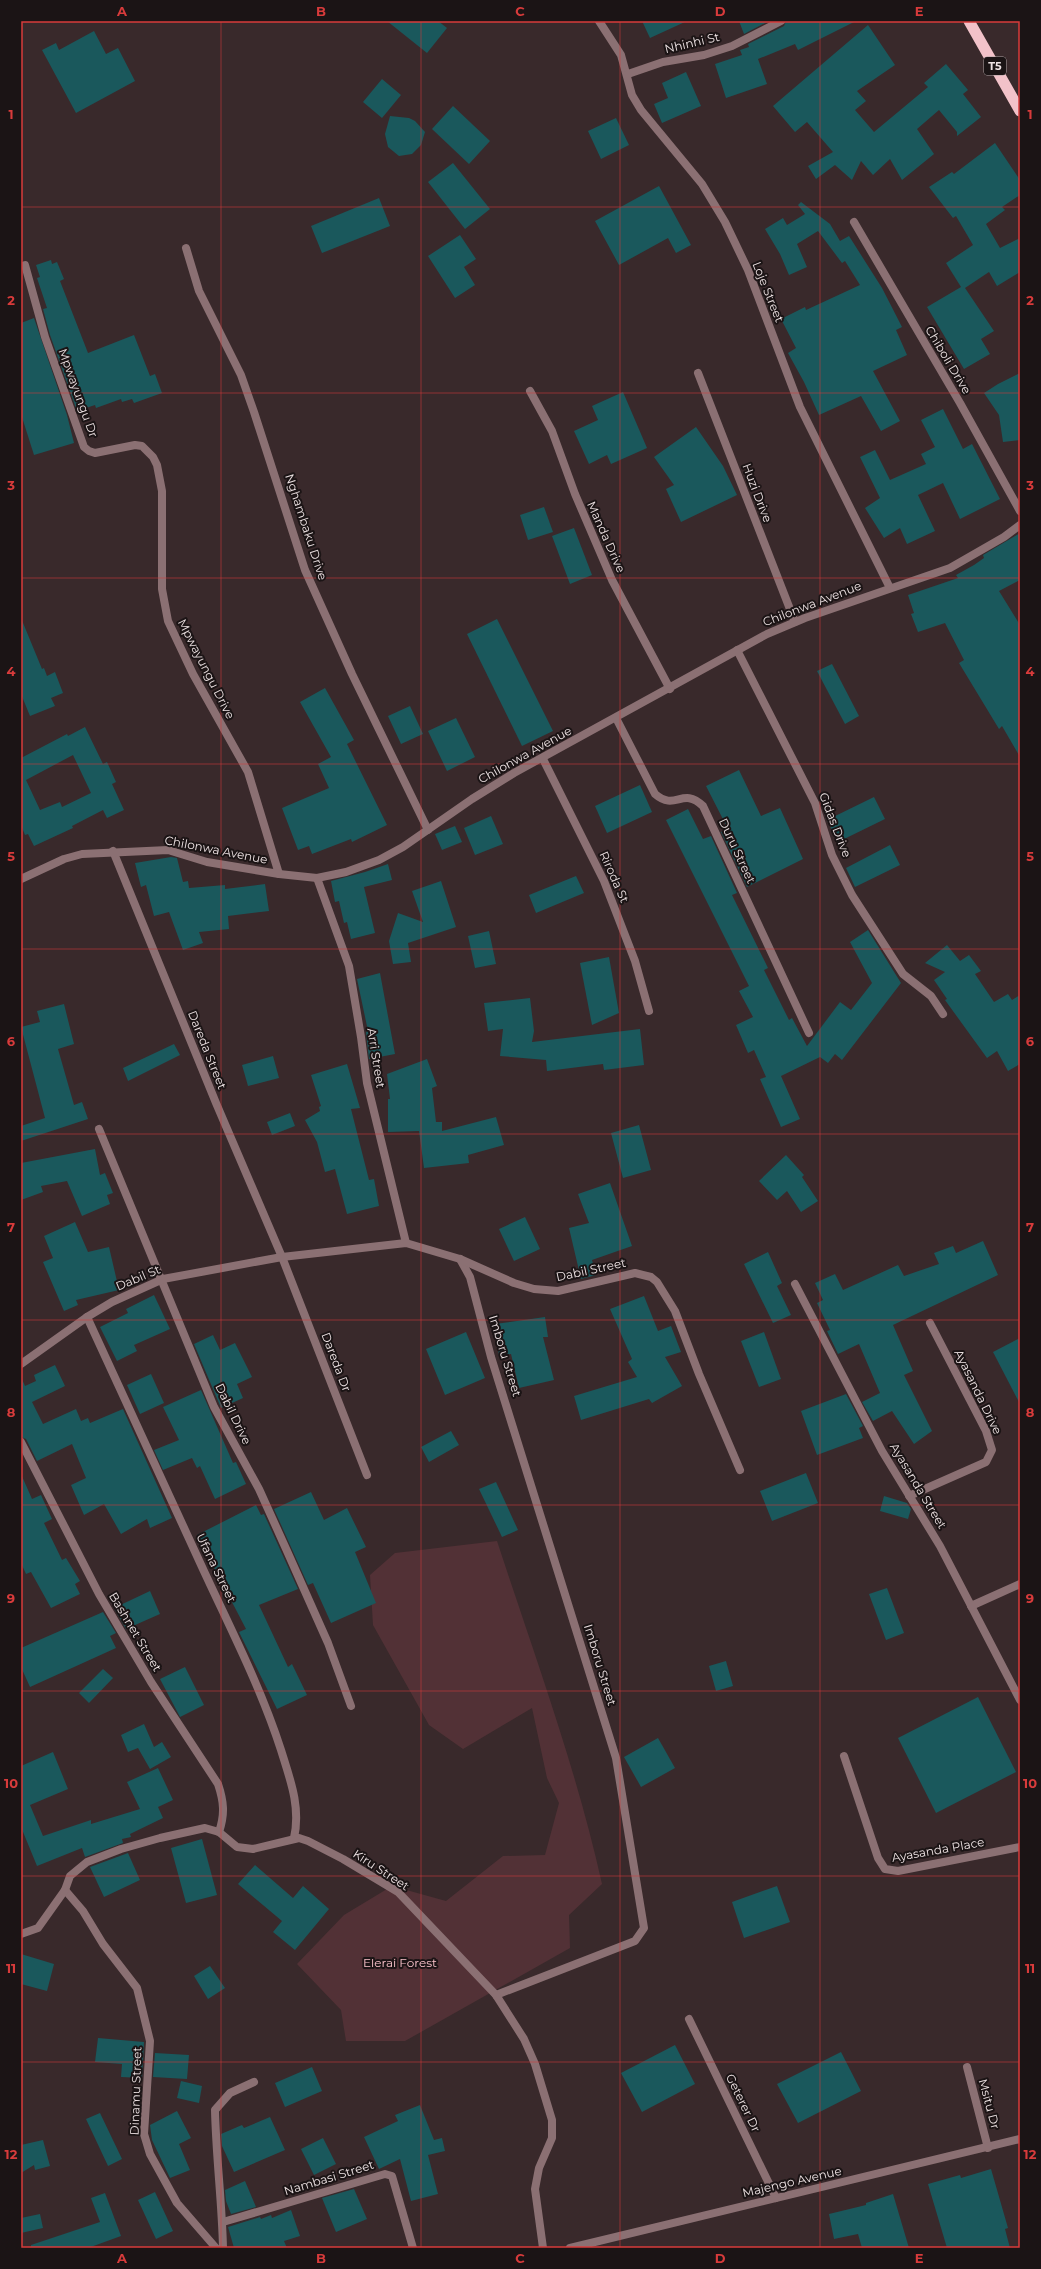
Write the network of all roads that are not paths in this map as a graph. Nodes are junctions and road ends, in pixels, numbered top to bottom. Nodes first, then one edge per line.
1 (599, 21) edge
2 (781, 21) edge
3 (969, 21) edge
4 (628, 74) junction
5 (1020, 112) edge
6 (854, 222) dead end
7 (186, 248) dead end
8 (25, 265) dead end
9 (698, 373) dead end
10 (530, 391) dead end
11 (157, 466) joint
12 (1020, 511) edge
13 (1020, 525) edge
14 (890, 588) junction
15 (795, 622) junction
16 (737, 650) junction
17 (670, 689) junction
18 (616, 718) junction
19 (543, 759) junction
20 (428, 830) junction
21 (113, 852) junction
22 (279, 874) junction
23 (318, 878) junction
24 (21, 879) edge
25 (649, 1011) dead end
26 (943, 1014) dead end
27 (809, 1033) dead end
28 (99, 1129) dead end
29 (406, 1243) junction
30 (282, 1257) junction
31 (460, 1259) junction
32 (163, 1279) junction
33 (795, 1284) dead end
34 (87, 1317) junction
35 (930, 1323) dead end
36 (21, 1364) edge
37 (21, 1442) edge
38 (740, 1470) dead end
39 (367, 1476) dead end
40 (909, 1496) junction
41 (1020, 1584) edge
42 (971, 1606) junction
43 (1020, 1700) edge
44 (351, 1706) dead end
45 (844, 1756) dead end
46 (220, 1832) junction
47 (294, 1838) junction
48 (1020, 1847) edge
49 (65, 1890) junction
50 (21, 1934) edge
51 (496, 1995) junction
52 (689, 2019) dead end
53 (967, 2067) dead end
54 (254, 2082) dead end
55 (1020, 2139) edge
56 (988, 2148) junction
57 (776, 2198) junction
58 (222, 2222) junction
59 (216, 2248) edge
60 (223, 2248) edge
61 (413, 2248) edge
62 (543, 2248) edge
63 (570, 2248) edge

1 - 4 street, Loje Street
2 - 4 street, Nhinhi St
3 - 5 highway, T5
4 - 14 street, Loje Street
6 - 12 street, Chiboli Drive
7 - 20 street, Nghambaku Drive
8 - 11 street, Mpwayungu Dr
9 - 15 street, Huzi Drive
10 - 17 street, Manda Drive
11 - 22 street, Mpwayungu Drive
13 - 14 street, Chilonwa Avenue
14 - 15 street, Chilonwa Avenue
15 - 16 street, Chilonwa Avenue
16 - 17 street, Chilonwa Avenue
16 - 26 street, Gidas Drive
17 - 18 street, Chilonwa Avenue
18 - 19 street, Chilonwa Avenue
18 - 27 street, Duru Street
19 - 20 street, Chilonwa Avenue
19 - 25 street, Riroda St
20 - 23 street, Chilonwa Avenue
21 - 22 street, Chilonwa Avenue
21 - 24 street, Chilonwa Avenue
21 - 30 street, Dareda Street
22 - 23 street, Chilonwa Avenue
23 - 29 street, Arri Street
28 - 32 street, Dabil Drive
29 - 30 street, Dabil Street
29 - 31 street, Dabil Street
30 - 32 street, Dabil St
30 - 39 street, Dareda Dr
31 - 38 street, Dabil Street
31 - 51 street, Imboru Street
32 - 34 street, Dabil St
32 - 44 street, Dabil Drive
33 - 40 street, Ayasanda Street
34 - 36 street, Dabil St
34 - 47 street, Ufana Street
35 - 40 street, Ayasanda Drive
37 - 46 street, Bashnet Street
40 - 42 street, Ayasanda Street
41 - 42 street
42 - 43 street, Ayasanda Street
45 - 48 street, Ayasanda Place
46 - 47 street
46 - 49 street
47 - 51 street, Kiru Street
49 - 50 street
49 - 59 street, Dinamu Street
51 - 62 street, Kiru Street
52 - 57 street, Geterer Dr
53 - 56 street, Msitu Dr
54 - 58 street
55 - 56 street, Majengo Avenue
56 - 57 street, Majengo Avenue
57 - 63 street, Majengo Avenue
58 - 60 street
58 - 61 street, Nambasi Street

